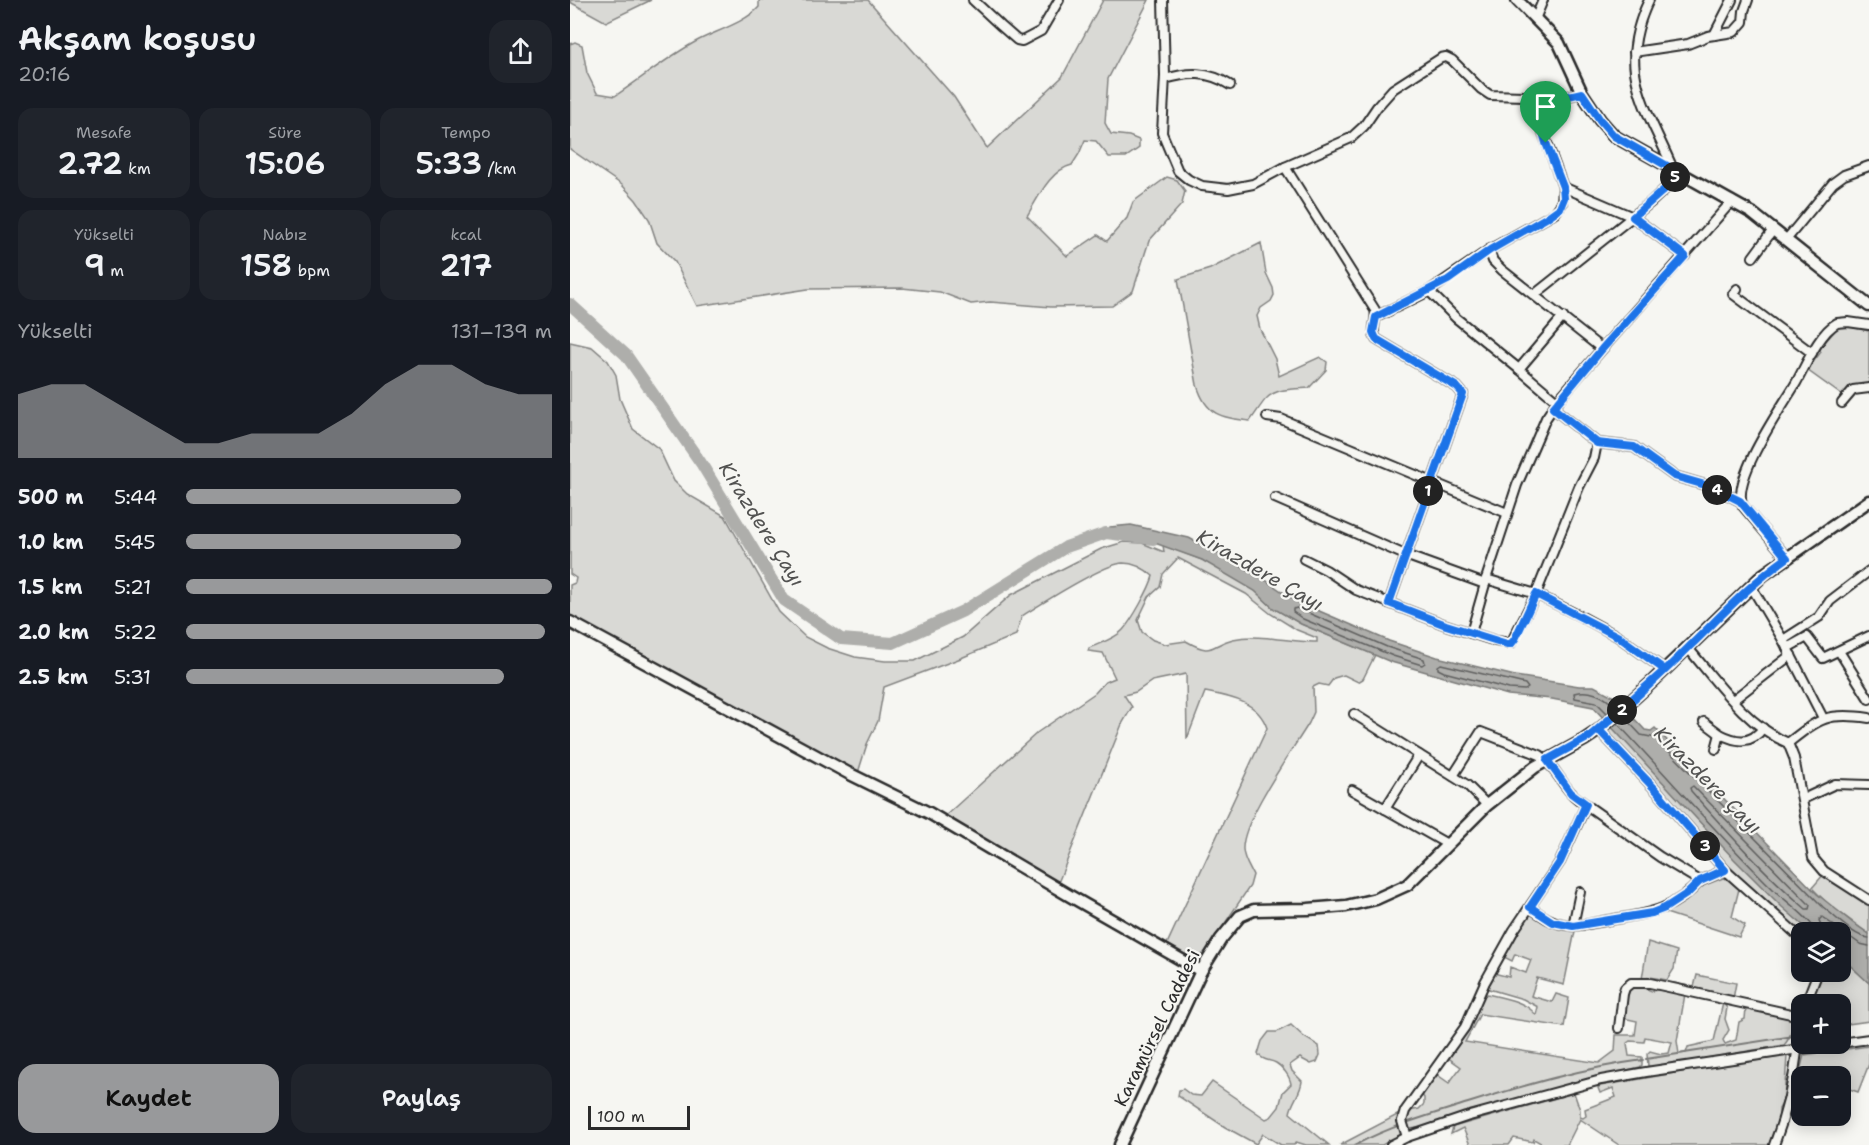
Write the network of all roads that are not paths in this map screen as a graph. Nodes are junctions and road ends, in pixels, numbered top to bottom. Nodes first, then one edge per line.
1 (973, 0) edge
2 (1059, 0) edge
3 (1162, 0) edge
4 (1517, 0) edge
5 (1543, 0) edge
6 (1649, 0) edge
7 (1732, 0) edge
8 (1748, 0) edge
9 (1536, 17) junction
10 (1714, 35) junction
11 (1634, 52) junction
12 (1165, 79) junction
13 (1230, 84) dead end
14 (1582, 93) junction
15 (1536, 96) junction
16 (1869, 166) edge
17 (1285, 167) junction
18 (1676, 171) junction
19 (1563, 187) junction
20 (1732, 201) junction
21 (1633, 217) junction
22 (1773, 230) junction
23 (1786, 240) junction
24 (1490, 250) junction
25 (1685, 256) junction
26 (1753, 257) dead end
27 (1737, 289) dead end
28 (1429, 291) junction
29 (1534, 295) junction
30 (1869, 306) edge
31 (1376, 317) junction
32 (1563, 317) junction
33 (1869, 325) edge
34 (1602, 349) junction
35 (1812, 353) junction
36 (1519, 369) junction
37 (1869, 388) edge
38 (1842, 403) dead end
39 (1555, 405) junction
40 (1267, 417) dead end
41 (1597, 443) junction
42 (1431, 480) junction
43 (1275, 498) dead end
44 (1740, 501) junction
45 (1869, 501) edge
46 (1507, 513) junction
47 (1405, 555) junction
48 (1787, 558) junction
49 (1304, 559) dead end
50 (1869, 571) edge
51 (1485, 581) junction
52 (1751, 586) junction
53 (1536, 594) junction
54 (1389, 603) junction
55 (570, 622) edge
56 (1471, 633) junction
57 (1869, 636) edge
58 (1783, 640) junction
59 (1688, 648) junction
60 (1839, 651) junction
61 (1789, 652) junction
62 (1665, 670) junction
63 (1869, 699) edge
64 (1733, 700) junction
65 (1354, 714) dead end
66 (1823, 718) junction
67 (1869, 718) edge
68 (1704, 722) dead end
69 (1763, 728) junction
70 (1599, 730) junction
71 (1720, 734) junction
72 (1788, 743) junction
73 (1716, 749) dead end
74 (1419, 755) junction
75 (1547, 760) junction
76 (1453, 776) junction
77 (1869, 785) edge
78 (1352, 790) dead end
79 (1803, 799) junction
80 (1586, 804) junction
81 (1487, 805) junction
82 (1385, 809) junction
83 (1447, 844) junction
84 (1725, 870) junction
85 (1700, 881) junction
86 (1580, 892) dead end
87 (1869, 900) edge
88 (1530, 907) junction
89 (1573, 926) junction
90 (1791, 929) edge
91 (1201, 970) junction
92 (1791, 1013) edge
93 (1619, 1028) dead end
94 (1869, 1040) edge
95 (1851, 1042) edge
96 (1791, 1046) edge
97 (1796, 1054) edge
98 (1405, 1129) junction
99 (1120, 1145) edge
100 (1391, 1145) edge
101 (1774, 1145) edge

1 - 2 street
3 - 12 street
4 - 9 street
5 - 9 street
6 - 11 street
7 - 10 street
8 - 10 street
9 - 14 street
10 - 11 street
11 - 18 street
12 - 13 street
12 - 17 street
14 - 15 street
14 - 18 street
15 - 17 street
15 - 19 street
16 - 23 street
17 - 31 street
18 - 20 street
18 - 21 street
19 - 21 street
19 - 24 street
20 - 22 street
20 - 25 street
21 - 25 street
21 - 29 street
22 - 23 street
22 - 26 street
23 - 30 street
24 - 28 street
24 - 29 street
25 - 34 street
27 - 35 street
28 - 31 street
28 - 36 street
29 - 32 street
31 - 42 street
32 - 34 street
32 - 36 street
33 - 35 street
34 - 39 street
35 - 44 street
36 - 39 street
37 - 38 street
39 - 41 street
39 - 46 street
40 - 42 street
41 - 44 street
41 - 53 street
42 - 46 street
42 - 47 street
43 - 47 street
44 - 48 street
45 - 48 street, Karamürsel Caddesi
46 - 51 street
47 - 51 street
47 - 54 street
48 - 52 street, Karamürsel Caddesi
49 - 54 street
50 - 58 street
51 - 53 street
51 - 56 street
52 - 58 street
52 - 59 street, Karamürsel Caddesi
53 - 56 street
53 - 62 street
54 - 56 street
55 - 91 street
57 - 60 street
58 - 61 street
59 - 62 street, Karamürsel Caddesi
59 - 64 street
60 - 61 street
60 - 63 street
61 - 64 street
61 - 66 street
62 - 70 street, Karamürsel Caddesi
64 - 69 street
65 - 74 street
66 - 67 street
66 - 72 street
68 - 71 street
69 - 71 street
69 - 72 street
70 - 75 street, Karamürsel Caddesi
70 - 84 street
71 - 73 street
72 - 79 street
74 - 76 street
74 - 82 street
75 - 76 street
75 - 80 street
75 - 81 street, Karamürsel Caddesi
76 - 81 street
77 - 79 street
78 - 82 street
79 - 87 street
80 - 85 street
80 - 88 street
81 - 83 street, Karamürsel Caddesi
82 - 83 street
83 - 91 street, Karamürsel Caddesi
84 - 85 street
84 - 90 street
85 - 89 street
86 - 89 street
88 - 89 street
88 - 98 street
91 - 99 street, Karamürsel Caddesi
92 - 93 street
94 - 95 street
96 - 98 street
97 - 101 street
98 - 100 street

